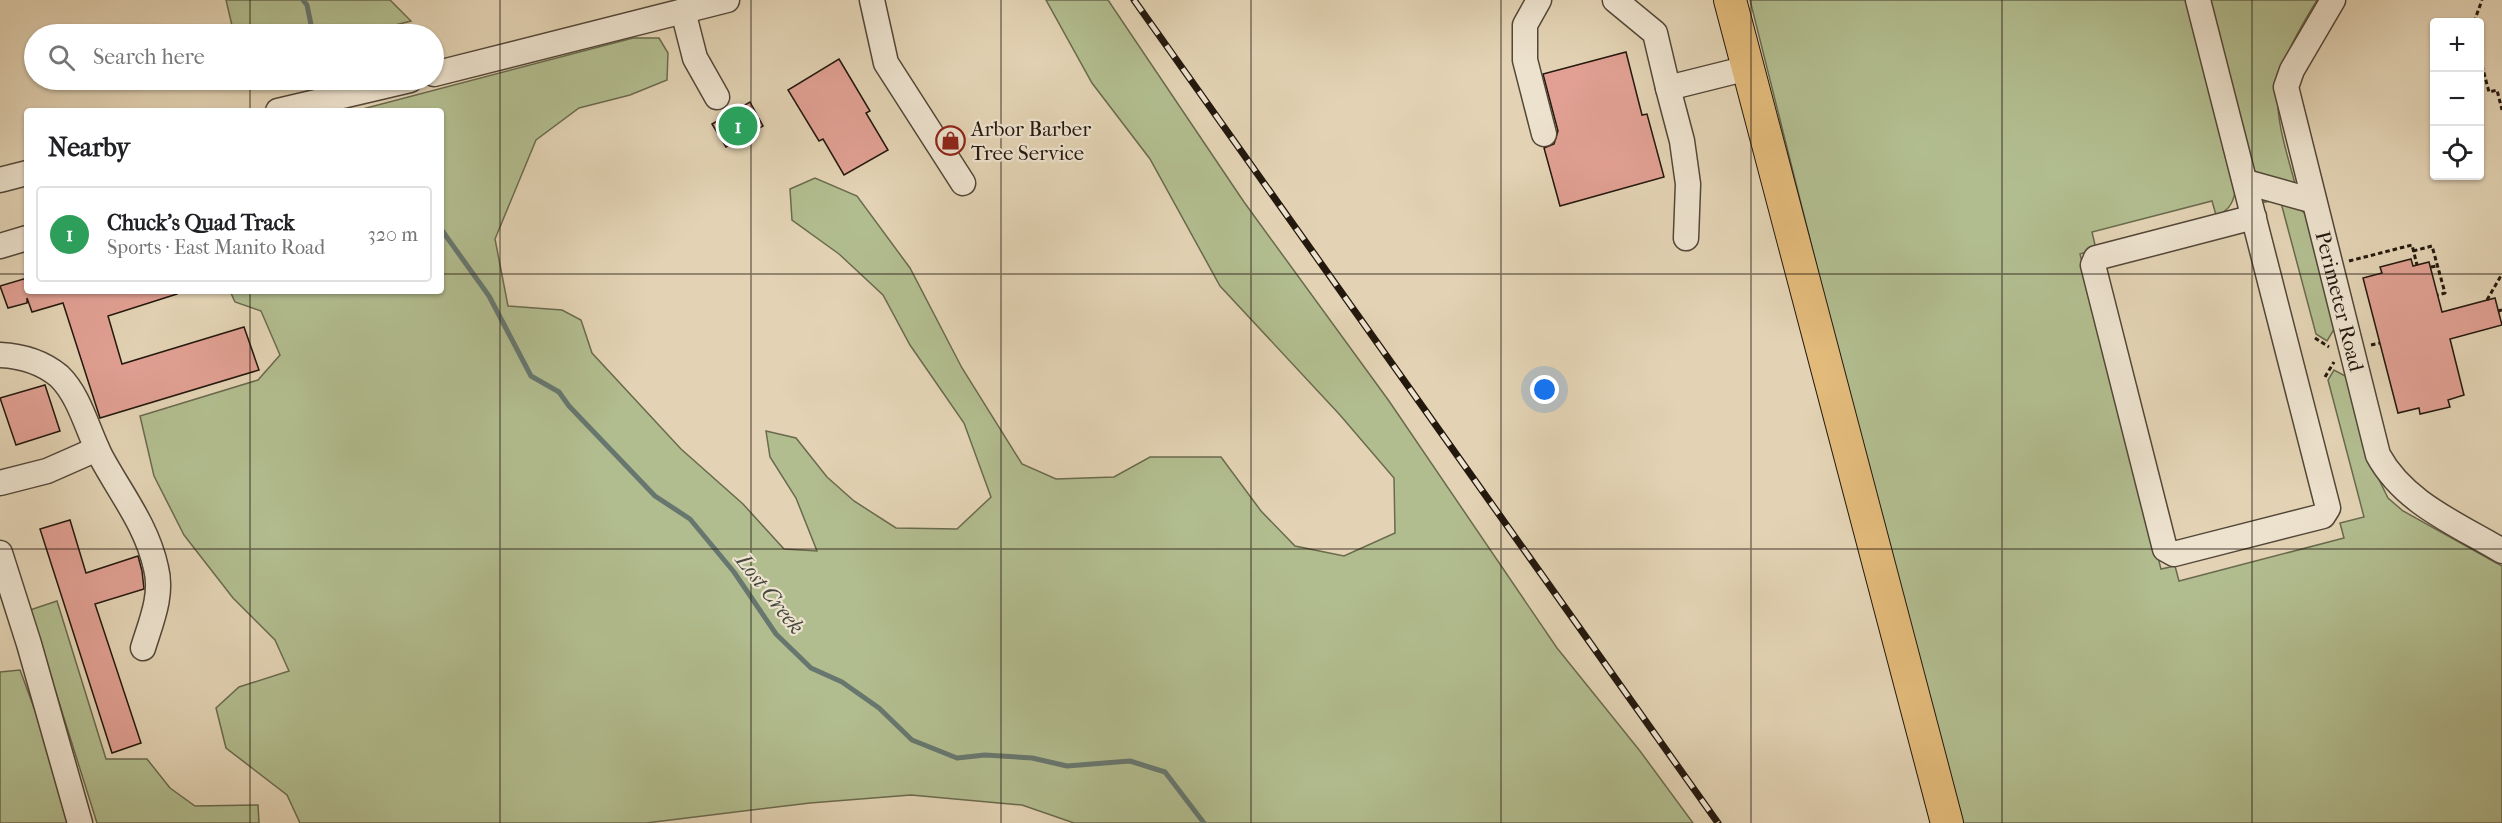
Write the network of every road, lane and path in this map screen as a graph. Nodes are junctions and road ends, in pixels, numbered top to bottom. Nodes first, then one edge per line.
1 (727, 0) edge
2 (872, 0) edge
3 (1539, 0) edge
4 (1615, 0) edge
5 (1730, 0) edge
6 (2198, 0) edge
7 (2333, 0) edge
8 (2482, 0) edge
9 (683, 11) junction
10 (2475, 18) edge
11 (1748, 68) junction
12 (444, 71) edge
13 (2484, 72) edge
14 (1668, 88) junction
15 (2502, 88) edge
16 (365, 90) edge
17 (2497, 90) junction
18 (717, 97) dead end
19 (291, 108) edge
20 (2502, 110) edge
21 (1544, 134) dead end
22 (24, 174) edge
23 (0, 180) edge
24 (2246, 182) junction
25 (963, 183) dead end
26 (2314, 201) junction
27 (2254, 217) junction
28 (1686, 238) dead end
29 (24, 239) edge
30 (0, 246) edge
31 (2413, 251) junction
32 (2346, 262) dead end
33 (2417, 265) dead end
34 (2437, 266) junction
35 (2431, 267) dead end
36 (2502, 274) edge
37 (2438, 295) dead end
38 (2487, 300) dead end
39 (0, 355) edge
40 (97, 449) junction
41 (0, 483) edge
42 (2502, 551) edge
43 (0, 553) edge
44 (142, 648) dead end
45 (80, 823) edge
46 (1947, 823) edge

1 - 9 street
2 - 25 street
3 - 21 street
4 - 14 street
5 - 11 main road
6 - 24 street
7 - 26 street, Perimeter Road
8 - 10 path
9 - 12 street
9 - 18 street
11 - 14 street
11 - 46 main road
13 - 17 path
14 - 28 street
15 - 17 path
16 - 19 street
17 - 20 path
22 - 23 street
24 - 26 street
24 - 27 street
26 - 42 street, Perimeter Road
27 - 27 street
29 - 30 street
31 - 32 path
31 - 33 path
31 - 34 path
34 - 35 path
34 - 37 path
36 - 38 path
39 - 40 street
40 - 41 street
40 - 44 street
43 - 45 street

